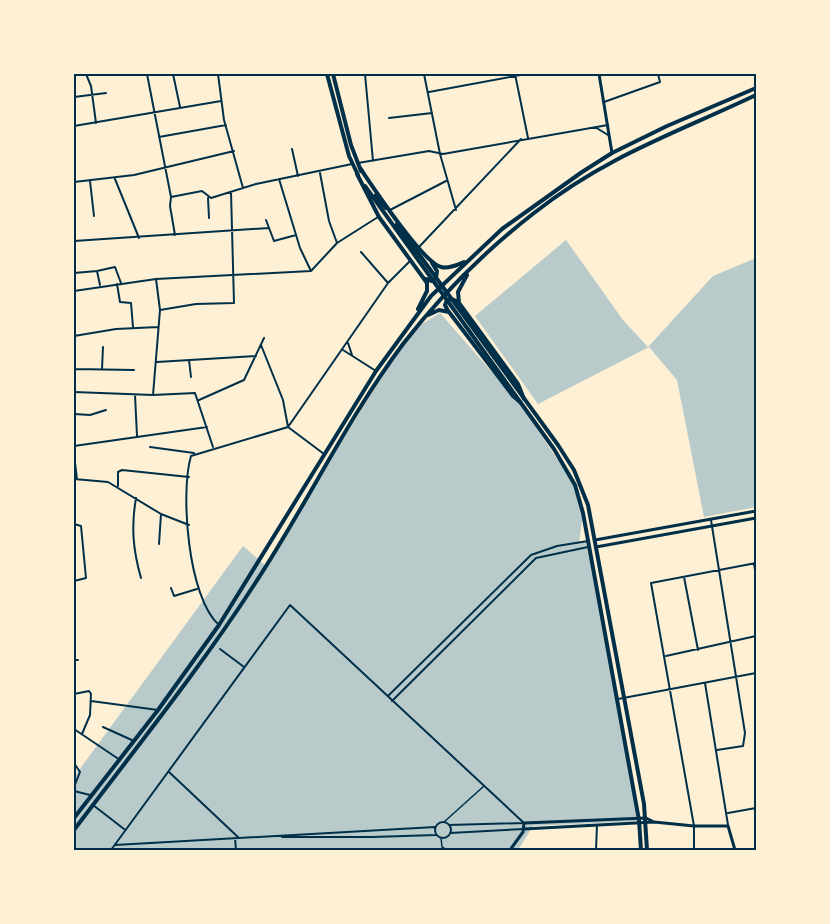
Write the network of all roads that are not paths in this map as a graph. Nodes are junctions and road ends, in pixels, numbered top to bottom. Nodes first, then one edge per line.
1 (86, 74) edge
2 (147, 74) edge
3 (174, 74) edge
4 (218, 74) edge
5 (327, 74) edge
6 (333, 74) edge
7 (365, 74) edge
8 (423, 74) edge
9 (515, 74) edge
10 (526, 74) edge
11 (599, 74) edge
12 (658, 74) edge
13 (756, 89) edge
14 (106, 93) dead end
15 (428, 93) junction
16 (92, 95) junction
17 (756, 95) edge
18 (74, 97) edge
19 (221, 101) junction
20 (604, 102) junction
21 (180, 107) junction
22 (154, 111) junction
23 (432, 113) junction
24 (389, 118) dead end
25 (96, 123) junction
26 (226, 125) junction
27 (608, 125) junction
28 (74, 126) edge
29 (595, 127) junction
30 (159, 136) junction
31 (610, 136) junction
32 (528, 138) junction
33 (521, 139) junction
34 (292, 149) dead end
35 (234, 151) junction
36 (612, 153) junction
37 (440, 154) junction
38 (374, 160) junction
39 (358, 163) junction
40 (352, 164) junction
41 (165, 167) junction
42 (360, 168) junction
43 (320, 172) junction
44 (357, 174) junction
45 (298, 176) junction
46 (115, 178) junction
47 (279, 179) junction
48 (90, 181) junction
49 (447, 181) junction
50 (74, 182) edge
51 (243, 188) junction
52 (231, 192) junction
53 (171, 197) junction
54 (208, 198) junction
55 (390, 210) junction
56 (456, 210) junction
57 (94, 216) dead end
58 (379, 217) junction
59 (209, 218) dead end
60 (266, 220) dead end
61 (269, 228) junction
62 (233, 231) junction
63 (175, 235) junction
64 (296, 235) junction
65 (402, 235) junction
66 (139, 238) junction
67 (74, 241) edge
68 (337, 243) junction
69 (419, 248) junction
70 (361, 252) dead end
71 (426, 255) junction
72 (411, 259) junction
73 (470, 259) junction
74 (470, 269) junction
75 (97, 270) junction
76 (311, 271) junction
77 (74, 273) edge
78 (234, 275) junction
79 (156, 279) junction
80 (425, 279) junction
81 (388, 283) junction
82 (119, 284) junction
83 (101, 286) junction
84 (74, 291) edge
85 (459, 303) junction
86 (160, 310) junction
87 (449, 312) junction
88 (415, 315) junction
89 (424, 318) junction
90 (158, 327) junction
91 (133, 328) junction
92 (74, 336) edge
93 (264, 338) dead end
94 (348, 342) junction
95 (261, 345) junction
96 (103, 347) dead end
97 (343, 350) junction
98 (352, 355) junction
99 (256, 356) junction
100 (189, 360) junction
101 (156, 362) junction
102 (74, 364) edge
103 (102, 369) junction
104 (134, 370) dead end
105 (74, 371) edge
106 (376, 371) junction
107 (191, 377) dead end
108 (74, 392) edge
109 (135, 394) junction
110 (153, 395) junction
111 (199, 400) junction
112 (522, 400) junction
113 (106, 410) dead end
114 (74, 414) edge
115 (207, 427) junction
116 (288, 427) junction
117 (337, 434) junction
118 (137, 436) junction
119 (343, 439) junction
120 (74, 446) edge
121 (150, 447) dead end
122 (213, 447) junction
123 (74, 453) edge
124 (194, 453) junction
125 (324, 454) junction
126 (189, 477) junction
127 (75, 478) edge
128 (118, 486) junction
129 (136, 498) junction
130 (756, 511) edge
131 (161, 514) junction
132 (756, 518) edge
133 (711, 519) junction
134 (74, 524) edge
135 (189, 525) junction
136 (712, 526) junction
137 (595, 540) junction
138 (588, 541) junction
139 (159, 544) dead end
140 (589, 547) junction
141 (596, 547) junction
142 (755, 563) edge
143 (720, 570) junction
144 (683, 576) junction
145 (756, 577) edge
146 (141, 578) dead end
147 (74, 581) edge
148 (171, 588) dead end
149 (197, 589) junction
150 (219, 625) junction
151 (756, 636) edge
152 (732, 642) junction
153 (219, 649) dead end
154 (698, 650) junction
155 (664, 656) junction
156 (74, 660) edge
157 (78, 660) dead end
158 (245, 668) junction
159 (756, 673) edge
160 (737, 677) junction
161 (705, 682) junction
162 (671, 688) junction
163 (74, 694) edge
164 (388, 696) junction
165 (625, 698) junction
166 (618, 699) junction
167 (392, 700) junction
168 (91, 701) junction
169 (158, 710) junction
170 (104, 727) dead end
171 (74, 729) edge
172 (82, 734) junction
173 (134, 741) junction
174 (717, 750) junction
175 (120, 760) junction
176 (74, 764) edge
177 (168, 771) junction
178 (484, 785) junction
179 (74, 789) edge
180 (90, 795) junction
181 (93, 805) junction
182 (756, 808) edge
183 (728, 813) junction
184 (74, 818) edge
185 (640, 821) junction
186 (646, 821) junction
187 (444, 822) junction
188 (524, 823) junction
189 (449, 825) junction
190 (597, 825) junction
191 (694, 826) junction
192 (728, 826) junction
193 (435, 827) junction
194 (524, 829) junction
195 (74, 830) edge
196 (125, 830) junction
197 (355, 830) junction
198 (330, 831) junction
199 (450, 833) junction
200 (436, 835) junction
201 (279, 836) junction
202 (237, 838) junction
203 (330, 838) junction
204 (355, 838) junction
205 (441, 838) junction
206 (115, 844) junction
207 (756, 849) edge
208 (111, 850) edge
209 (237, 850) edge
210 (447, 850) edge
211 (510, 850) edge
212 (596, 850) edge
213 (641, 850) edge
214 (647, 850) edge
215 (694, 850) edge
216 (735, 850) edge
217 (744, 850) edge

1 - 16 street
2 - 22 street
3 - 21 street
4 - 19 street
5 - 40 main road
6 - 39 main road
7 - 38 street
8 - 15 street
9 - 10 street
9 - 15 street
9 - 32 street
11 - 20 street
12 - 20 street
13 - 36 main road
14 - 16 street
15 - 23 street
16 - 18 street
16 - 25 street
17 - 74 main road
19 - 21 street
19 - 26 street
20 - 27 street
21 - 22 street
22 - 25 street
22 - 30 street
23 - 24 street
23 - 37 street
25 - 28 street
26 - 30 street
26 - 35 street
27 - 29 street
27 - 31 street
29 - 31 street
29 - 32 street
30 - 41 street
31 - 36 street
32 - 33 street
33 - 37 street
33 - 56 street
34 - 45 street
35 - 41 street
35 - 51 street
36 - 73 main road
37 - 38 street
37 - 49 street
38 - 39 street
39 - 42 main road
40 - 43 street
40 - 44 main road
41 - 46 street
41 - 53 street
42 - 55 main road
42 - 65 main road
43 - 45 street
43 - 68 street
44 - 58 main road
44 - 65 main road
45 - 47 street
46 - 48 street
46 - 66 street
47 - 51 street
47 - 64 street
48 - 50 street
48 - 57 street
49 - 55 street
49 - 56 street
51 - 52 street
52 - 54 street
52 - 62 street
53 - 54 street
53 - 63 street
54 - 59 street
55 - 69 main road
56 - 69 street
58 - 68 street
58 - 72 main road
60 - 61 street
61 - 62 street
61 - 64 street
62 - 63 street
62 - 78 street
63 - 66 street
64 - 76 street
65 - 112 main road
66 - 67 street
68 - 76 street
69 - 71 main road
70 - 81 street
71 - 73 main road
71 - 80 main road
72 - 80 main road
72 - 81 street
73 - 88 main road
74 - 85 main road
74 - 89 main road
75 - 77 street
75 - 82 street
75 - 83 street
76 - 78 street
78 - 79 street
78 - 86 street
79 - 82 street
79 - 86 street
80 - 88 main road
81 - 94 street
82 - 83 street
82 - 91 street
83 - 84 street
85 - 87 main road
85 - 112 main road
86 - 90 street
87 - 89 main road
87 - 112 main road
88 - 106 main road
89 - 119 main road
90 - 91 street
90 - 101 street
91 - 92 street
93 - 95 street
94 - 97 street
94 - 98 street
95 - 99 street
95 - 116 street
96 - 103 street
97 - 98 street
97 - 116 street
98 - 106 street
99 - 100 street
99 - 111 street
100 - 101 street
100 - 107 street
101 - 110 street
102 - 105 street
103 - 104 street
103 - 105 street
106 - 117 main road
108 - 109 street
109 - 110 street
109 - 118 street
110 - 111 street
111 - 115 street
112 - 137 main road
112 - 138 main road
113 - 114 street
115 - 118 street
115 - 122 street
116 - 122 street
116 - 125 street
117 - 119 main road
117 - 125 main road
118 - 120 street
119 - 181 main road
121 - 124 street
122 - 124 street
123 - 127 street
124 - 126 street
125 - 150 main road
126 - 128 street
126 - 135 street
127 - 128 street
128 - 129 street
129 - 131 street
129 - 146 street
130 - 133 street
131 - 135 street
131 - 139 street
132 - 136 street
133 - 136 street
133 - 137 street
134 - 147 street
135 - 149 street
136 - 141 street
136 - 143 street
137 - 141 main road
138 - 140 main road
138 - 164 street
140 - 166 main road
140 - 167 street
141 - 165 main road
142 - 143 street
142 - 145 street
143 - 144 street
143 - 152 street
144 - 154 street
144 - 155 street
148 - 149 street
149 - 150 street
150 - 169 main road
151 - 152 street
152 - 154 street
152 - 160 street
153 - 158 street
154 - 155 street
155 - 162 street
156 - 157 street
158 - 164 street
158 - 177 street
159 - 160 street
160 - 161 street
160 - 174 street
161 - 162 street
161 - 174 street
162 - 165 street
162 - 191 street
163 - 168 street
164 - 167 street
165 - 166 street
165 - 186 main road
166 - 185 main road
167 - 178 street
168 - 169 street
168 - 172 street
169 - 173 main road
170 - 173 street
171 - 172 street
172 - 175 street
173 - 175 main road
174 - 183 street
175 - 180 main road
176 - 179 street
177 - 196 street
177 - 202 street
178 - 187 lane
178 - 188 street
179 - 180 street
180 - 184 main road
181 - 195 main road
181 - 196 street
182 - 183 street
183 - 192 street
185 - 186 street
185 - 188 street
185 - 190 street
185 - 213 main road
186 - 191 street
186 - 214 main road
187 - 189 street
187 - 193 street
188 - 189 street
188 - 194 street
189 - 199 street
190 - 194 street
190 - 212 street
191 - 192 street
191 - 215 street
192 - 216 street
193 - 197 street
193 - 200 street
194 - 199 street
194 - 211 street
196 - 206 street
197 - 198 street
197 - 204 street
198 - 201 street
198 - 203 street
199 - 205 street
200 - 204 street
200 - 205 street
201 - 202 street
201 - 203 street
202 - 206 street
202 - 209 street
203 - 204 street
205 - 210 lane
206 - 208 street
207 - 217 street

